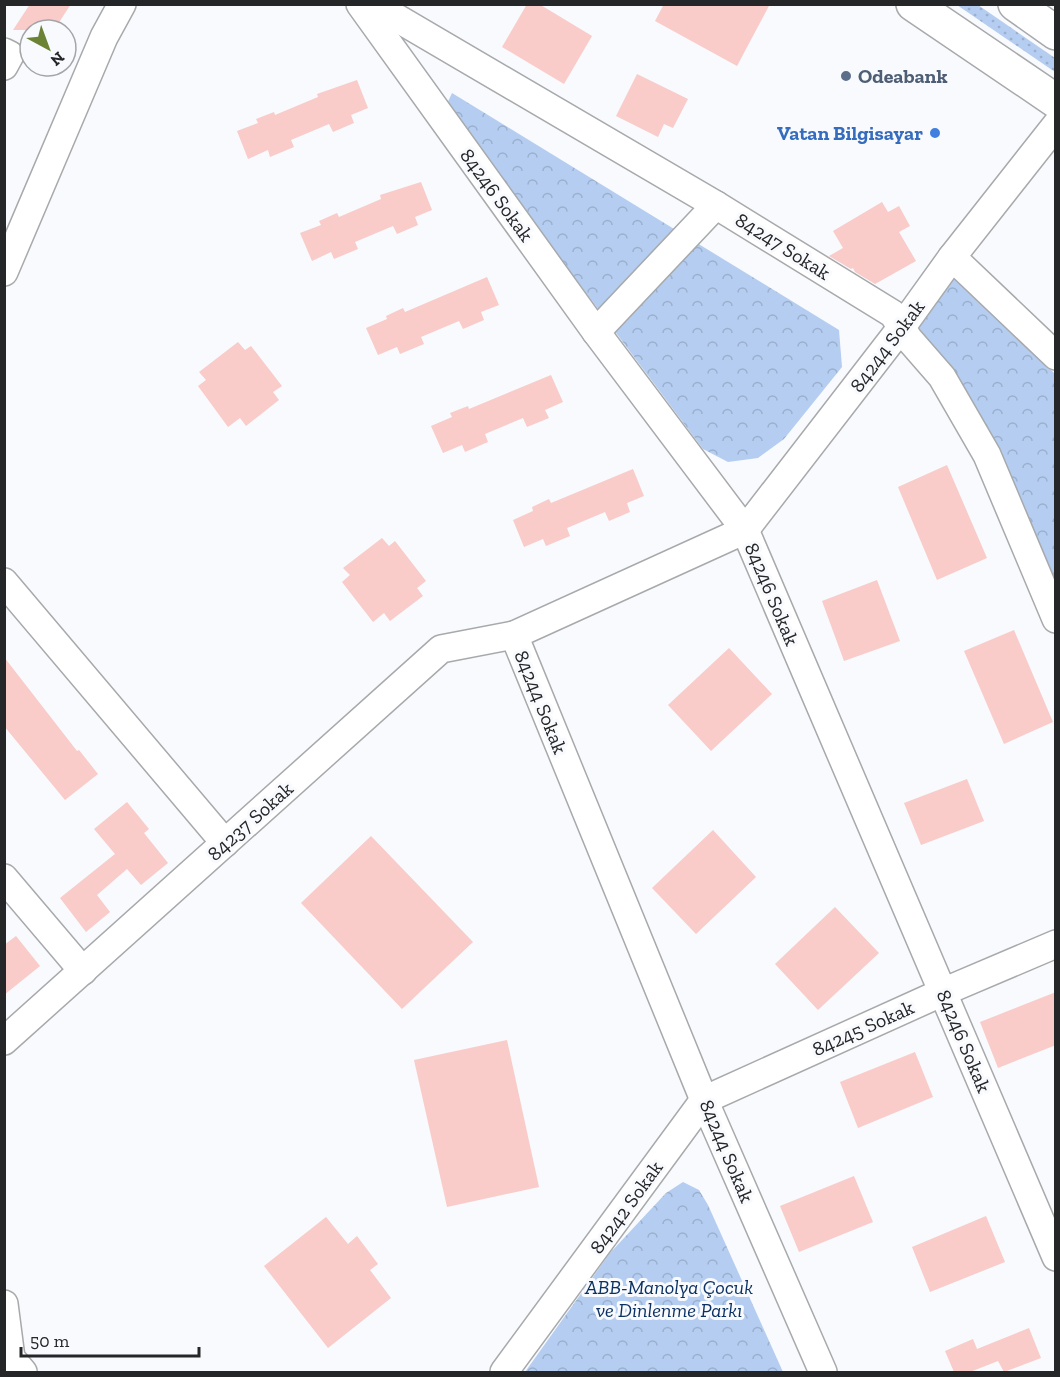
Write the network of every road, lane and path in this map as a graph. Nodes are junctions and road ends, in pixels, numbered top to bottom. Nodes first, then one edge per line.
1 (122, 4) edge
2 (360, 4) edge
3 (373, 4) edge
4 (913, 4) edge
5 (1015, 4) edge
6 (1056, 33) edge
7 (4, 52) edge
8 (4, 66) edge
9 (1056, 102) edge
10 (1056, 125) edge
11 (716, 205) junction
12 (952, 257) junction
13 (4, 272) edge
14 (901, 328) junction
15 (596, 332) junction
16 (1056, 356) edge
17 (745, 530) junction
18 (4, 582) edge
19 (1056, 619) edge
20 (514, 635) junction
21 (225, 843) junction
22 (4, 878) edge
23 (1056, 944) edge
24 (82, 971) junction
25 (944, 992) junction
26 (4, 1041) edge
27 (705, 1100) junction
28 (1056, 1257) edge
29 (4, 1304) edge
30 (22, 1372) edge
31 (504, 1372) edge
32 (823, 1372) edge

1 - 13 street
2 - 15 street, 84246 Sokak
3 - 11 street, 84247 Sokak
4 - 9 main road
5 - 6 main road
7 - 8 street
10 - 12 street, 84244 Sokak
11 - 14 street, 84247 Sokak
11 - 15 street
12 - 14 street, 84244 Sokak
12 - 16 street
14 - 17 street, 84244 Sokak
14 - 19 street, 84247 Sokak
15 - 17 street, 84246 Sokak
17 - 20 street, 84244 Sokak
17 - 25 street, 84246 Sokak
18 - 21 street
20 - 21 street, 84237 Sokak
20 - 27 street, 84244 Sokak
21 - 24 street, 84237 Sokak
22 - 24 street
23 - 25 street, 84245 Sokak
24 - 26 street, 84237 Sokak
25 - 27 street, 84245 Sokak
25 - 28 street, 84246 Sokak
27 - 31 street, 84242 Sokak
27 - 32 street, 84244 Sokak
29 - 30 street

